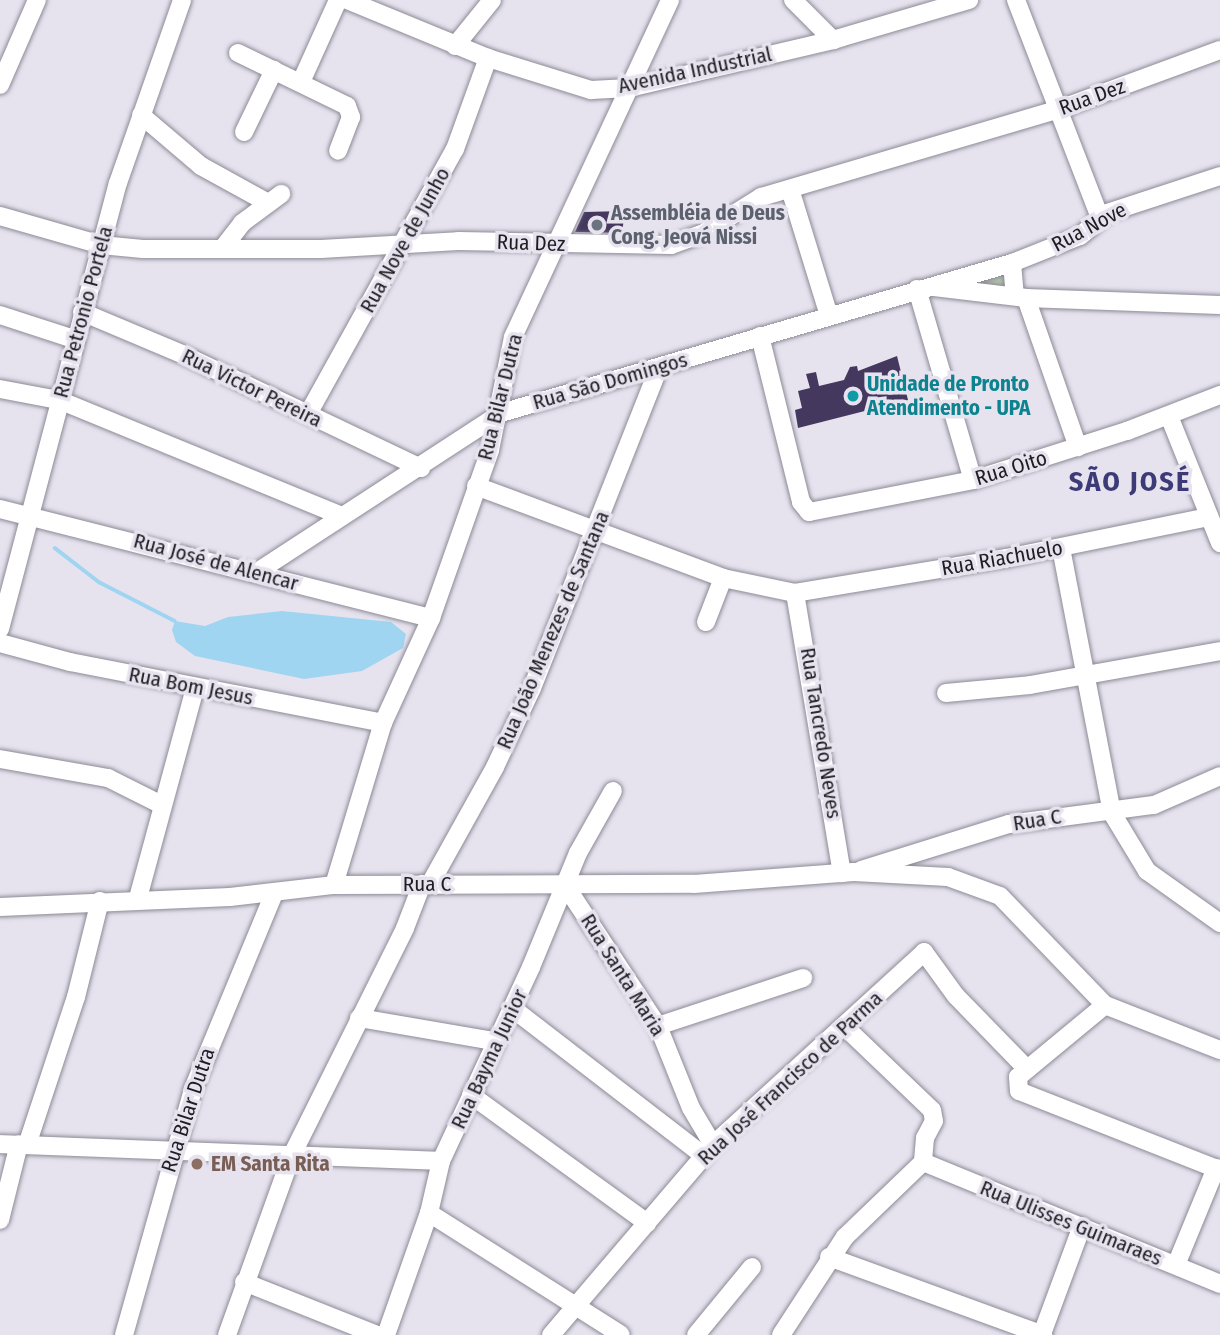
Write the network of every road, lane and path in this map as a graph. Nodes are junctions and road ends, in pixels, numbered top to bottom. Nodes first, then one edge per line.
1 (37, 0) edge
2 (182, 0) edge
3 (338, 0) edge
4 (347, 0) edge
5 (492, 0) edge
6 (793, 0) edge
7 (969, 0) edge
8 (1016, 0) edge
9 (668, 1) edge
10 (832, 40) junction
11 (7, 46) edge
12 (455, 46) junction
13 (1220, 50) edge
14 (238, 53) dead end
15 (488, 58) junction
16 (274, 70) junction
17 (301, 82) junction
18 (0, 85) edge
19 (629, 88) junction
20 (1057, 110) junction
21 (141, 115) junction
22 (244, 132) dead end
23 (338, 151) dead end
24 (1220, 176) edge
25 (790, 189) junction
26 (0, 216) edge
27 (1100, 218) junction
28 (556, 244) junction
29 (101, 245) junction
30 (405, 246) junction
31 (222, 249) junction
32 (1012, 262) junction
33 (924, 288) junction
34 (1021, 297) junction
35 (1220, 305) edge
36 (82, 312) junction
37 (0, 315) edge
38 (829, 316) junction
39 (760, 336) junction
40 (74, 339) junction
41 (659, 367) junction
42 (0, 389) edge
43 (1220, 395) edge
44 (59, 400) junction
45 (501, 413) junction
46 (308, 414) junction
47 (1169, 416) junction
48 (1078, 447) junction
49 (421, 468) junction
50 (973, 480) junction
51 (477, 486) junction
52 (0, 509) edge
53 (342, 516) junction
54 (29, 517) junction
55 (1209, 517) junction
56 (593, 533) junction
57 (1220, 543) edge
58 (1061, 548) junction
59 (257, 572) junction
60 (723, 578) junction
61 (794, 593) junction
62 (430, 618) junction
63 (706, 621) dead end
64 (0, 629) edge
65 (0, 643) edge
66 (1220, 651) edge
67 (1084, 677) junction
68 (195, 688) junction
69 (946, 693) dead end
70 (383, 723) junction
71 (0, 759) edge
72 (1220, 776) edge
73 (613, 791) dead end
74 (160, 804) junction
75 (1112, 813) junction
76 (848, 872) junction
77 (426, 884) junction
78 (334, 885) junction
79 (565, 885) junction
80 (274, 893) junction
81 (138, 898) junction
82 (100, 901) junction
83 (0, 907) edge
84 (1216, 915) edge
85 (803, 978) dead end
86 (1105, 1005) junction
87 (512, 1008) junction
88 (359, 1018) junction
89 (658, 1026) junction
90 (845, 1027) junction
91 (494, 1041) junction
92 (1220, 1050) edge
93 (1021, 1075) junction
94 (471, 1095) junction
95 (0, 1144) edge
96 (23, 1145) junction
97 (708, 1150) junction
98 (174, 1151) junction
99 (290, 1157) junction
100 (441, 1161) junction
101 (923, 1162) junction
102 (1218, 1169) edge
103 (429, 1213) junction
104 (0, 1220) edge
105 (647, 1223) junction
106 (1082, 1226) junction
107 (829, 1257) junction
108 (1176, 1265) junction
109 (752, 1267) dead end
110 (244, 1282) junction
111 (1220, 1284) edge
112 (576, 1305) junction
113 (346, 1331) edge
114 (124, 1335) edge
115 (227, 1335) edge
116 (377, 1335) edge
117 (386, 1335) edge
118 (551, 1335) edge
119 (621, 1335) edge
120 (696, 1335) edge
121 (781, 1335) edge
122 (1042, 1335) edge

1 - 11 street
2 - 21 street, Rua Petronio Portela
3 - 17 street
4 - 12 street, Avenida Industrial
5 - 12 street
6 - 10 street
7 - 10 street, Avenida Industrial
8 - 20 street
9 - 19 street, Rua Bilar Dutra
10 - 19 street, Avenida Industrial
11 - 18 street
12 - 15 street, Avenida Industrial
13 - 20 street, Rua Dez
14 - 16 street
15 - 19 street, Avenida Industrial
15 - 30 street, Rua Nove de Junho
16 - 17 street
16 - 22 street
17 - 23 street
19 - 28 street, Rua Bilar Dutra
20 - 25 street, Rua Dez
20 - 27 street
21 - 29 street, Rua Petronio Portela
21 - 31 street
24 - 27 street, Rua Nove
25 - 28 street, Rua Dez
25 - 38 street
26 - 29 street, Rua Dez
27 - 32 street, Rua Nove
28 - 30 street, Rua Dez
28 - 45 street, Rua Bilar Dutra
29 - 31 street, Rua Dez
29 - 36 street, Rua Petronio Portela
30 - 31 street, Rua Dez
30 - 46 street, Rua Nove de Junho
32 - 33 street, Rua Nove
32 - 34 street
33 - 34 street, Rua São Domingos
33 - 38 street, Rua São Domingos
33 - 50 street
34 - 35 street, Rua São Domingos
34 - 48 street
36 - 40 street, Rua Petronio Portela
36 - 46 street, Rua Victor Pereira
37 - 40 street
38 - 39 street, Rua São Domingos
39 - 41 street, Rua São Domingos
39 - 50 street, Rua Oito
40 - 44 street, Rua Petronio Portela
41 - 45 street, Rua São Domingos
41 - 56 street, Rua João Menezes de Santana
42 - 44 street
43 - 47 street, Rua Oito
44 - 53 street
44 - 54 street, Rua Petronio Portela
45 - 49 street, Rua São Domingos
45 - 51 street, Rua Bilar Dutra
46 - 49 street, Rua Victor Pereira
47 - 48 street, Rua Oito
47 - 55 street
48 - 50 street, Rua Oito
49 - 53 street, Rua São Domingos
51 - 56 street
51 - 62 street, Rua Bilar Dutra
52 - 54 street, Rua José de Alencar
53 - 59 street, Rua São Domingos
54 - 59 street, Rua José de Alencar
54 - 64 street, Rua Petronio Portela
55 - 57 street
55 - 58 street, Rua Riachuelo
56 - 60 street
56 - 77 street, Rua João Menezes de Santana
58 - 61 street, Rua Riachuelo
58 - 67 street
59 - 62 street, Rua José de Alencar
60 - 61 street
60 - 63 street
61 - 76 street, Rua Tancredo Neves
62 - 70 street, Rua Bilar Dutra
65 - 68 street, Rua Bom Jesus
66 - 67 street
67 - 69 street
67 - 75 street
68 - 70 street, Rua Bom Jesus
68 - 74 street
70 - 78 street, Rua Bilar Dutra
71 - 74 street
72 - 75 street, Rua C
73 - 79 street, Rua Bayma Junior
74 - 81 street
75 - 76 street, Rua C
75 - 84 street
76 - 79 street, Rua C
76 - 86 street, Rua C
77 - 78 street, Rua C
77 - 79 street, Rua C
77 - 88 street, Rua João Menezes de Santana
78 - 80 street, Rua C
79 - 87 street, Rua Bayma Junior
79 - 89 street, Rua Santa Maria
80 - 81 street, Rua C
80 - 98 street, Rua Bilar Dutra
81 - 82 street, Rua C
82 - 83 street, Rua C
82 - 96 street
85 - 89 street
86 - 92 street
86 - 93 street
87 - 91 street, Rua Bayma Junior
87 - 97 street
88 - 91 street
88 - 99 street, Rua João Menezes de Santana
89 - 97 street, Rua Santa Maria
90 - 93 street, Rua José Francisco de Parma
90 - 97 street, Rua José Francisco de Parma
90 - 101 street
91 - 94 street, Rua Bayma Junior
93 - 102 street
94 - 100 street, Rua Bayma Junior
94 - 105 street
95 - 96 street
96 - 98 street
96 - 104 street
97 - 105 street, Rua José Francisco de Parma
98 - 99 street
98 - 114 street, Rua Bilar Dutra
99 - 100 street
99 - 110 street, Rua João Menezes de Santana
100 - 103 street, Rua Bayma Junior
101 - 106 street, Rua Ulisses Guimaraes
101 - 107 street
102 - 108 street
103 - 112 street
103 - 117 street, Rua Bayma Junior
105 - 112 street, Rua José Francisco de Parma
106 - 108 street, Rua Ulisses Guimaraes
106 - 122 street
107 - 121 street
107 - 122 street
108 - 111 street, Rua Ulisses Guimaraes
109 - 120 street
110 - 113 street
110 - 115 street, Rua João Menezes de Santana
112 - 118 street, Rua José Francisco de Parma
112 - 119 street
113 - 116 street

